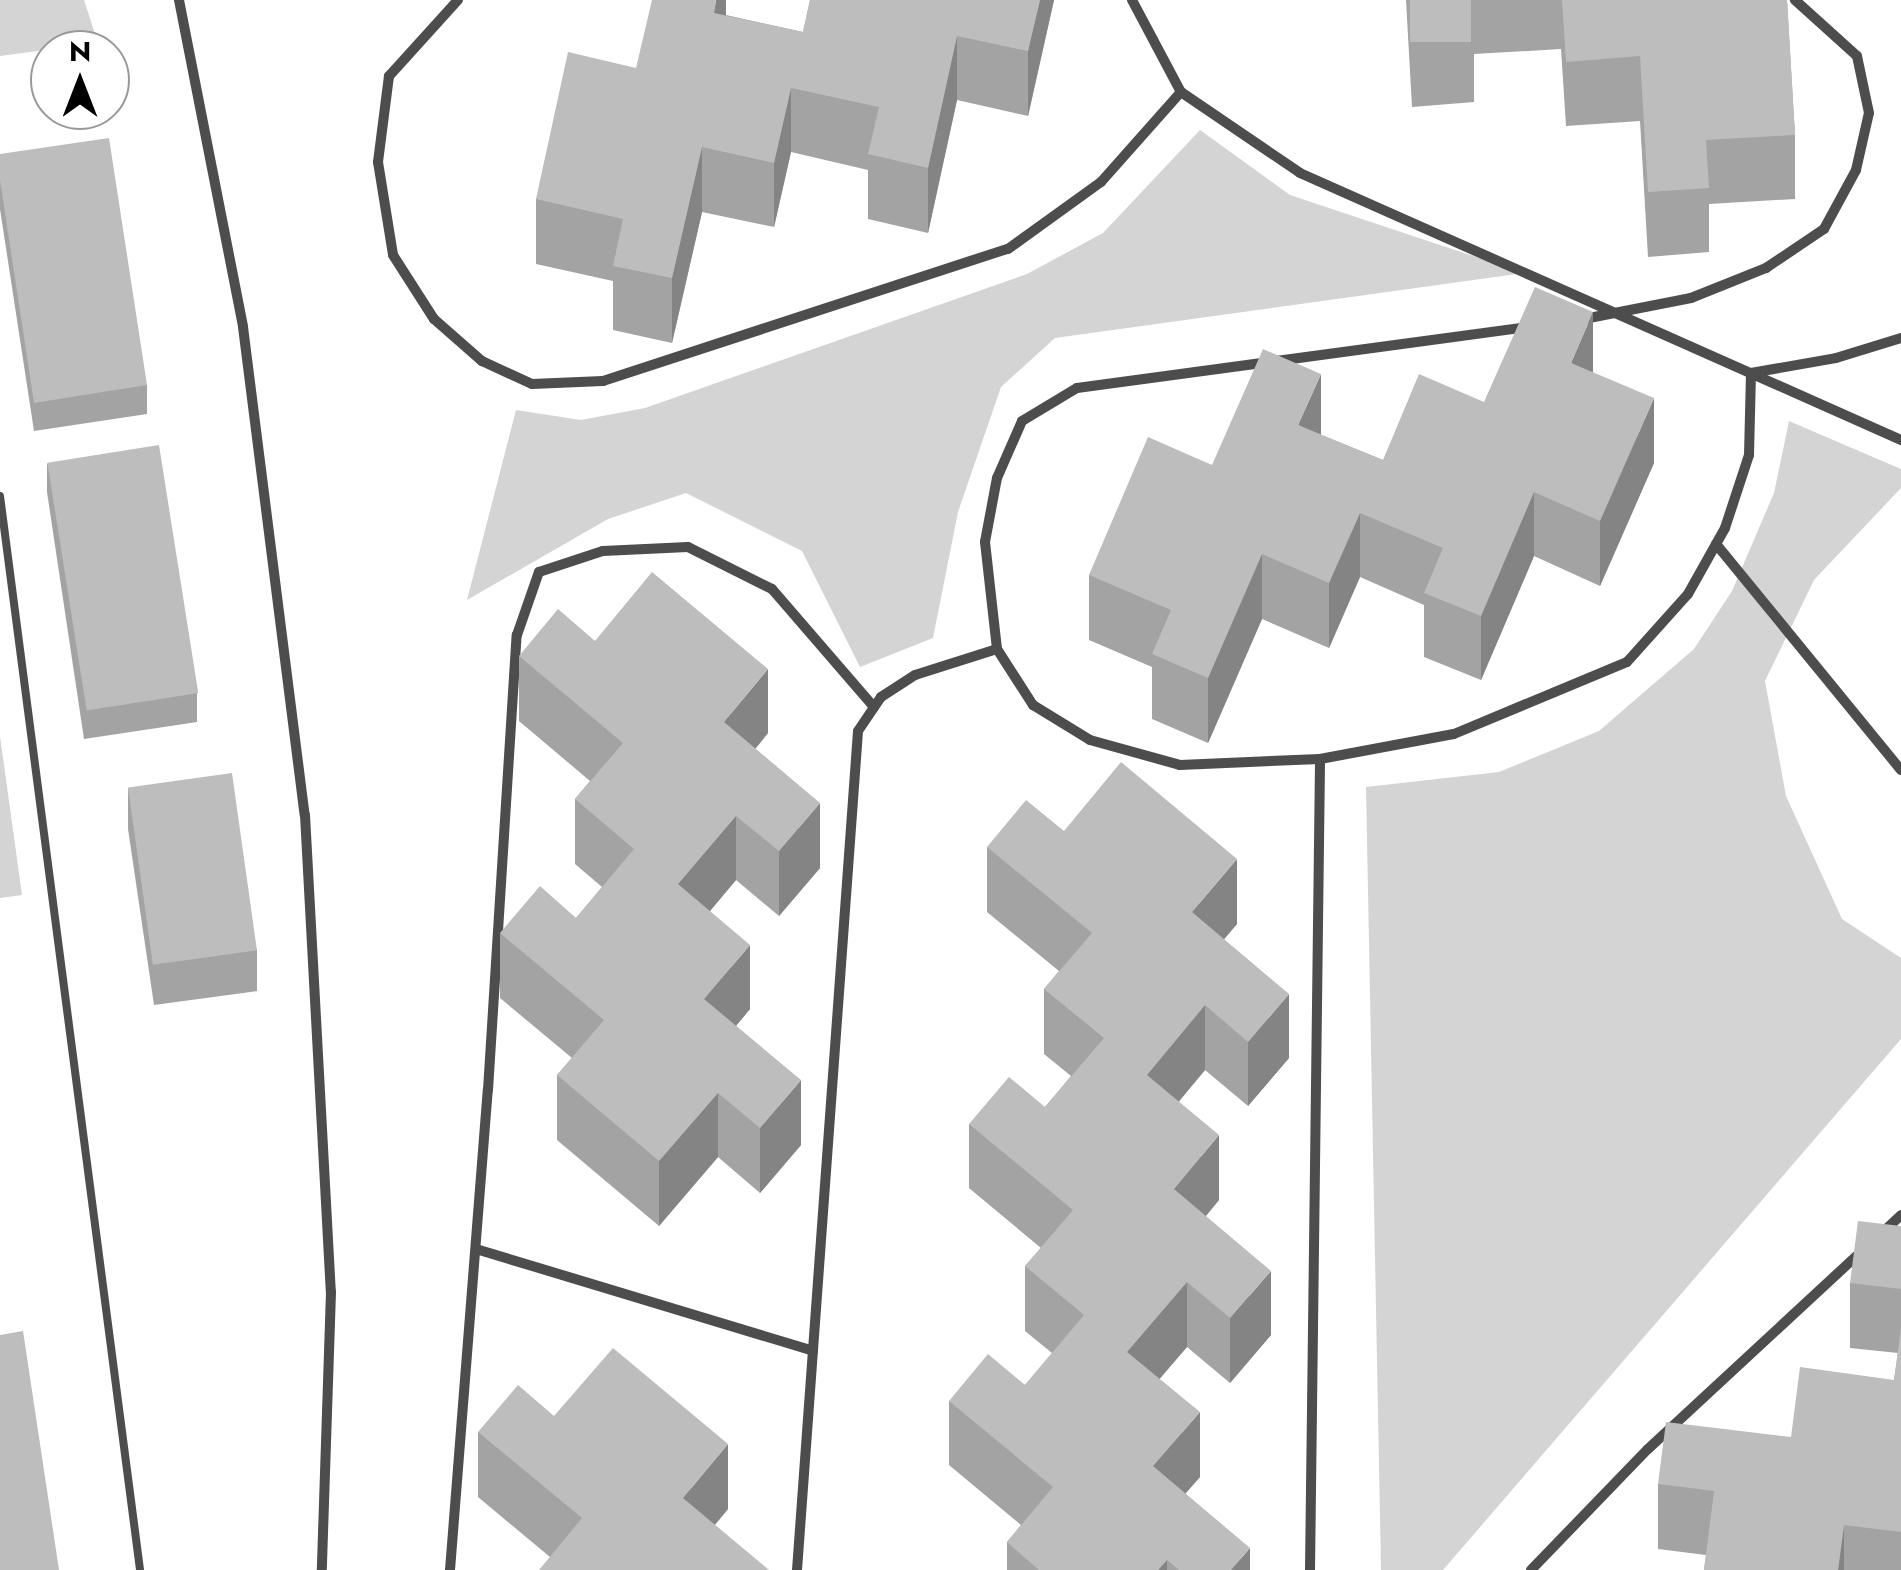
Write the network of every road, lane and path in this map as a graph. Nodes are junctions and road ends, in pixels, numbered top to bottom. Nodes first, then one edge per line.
1 (179, 0) edge
2 (458, 0) edge
3 (1132, 0) edge
4 (1796, 0) edge
5 (1181, 92) junction
6 (1617, 315) junction
7 (1578, 320) edge
8 (1540, 325) edge
9 (1901, 338) edge
10 (1751, 373) junction
11 (1901, 440) edge
12 (0, 496) edge
13 (1716, 544) junction
14 (997, 649) junction
15 (874, 708) junction
16 (1320, 760) junction
17 (1901, 770) edge
18 (1901, 1215) edge
19 (476, 1249) junction
20 (812, 1351) junction
21 (140, 1570) edge
22 (322, 1570) edge
23 (450, 1570) edge
24 (797, 1570) edge
25 (1310, 1570) edge
26 (1530, 1570) edge

1 - 22 street
2 - 5 street
3 - 5 street
4 - 6 street
5 - 6 street
6 - 7 street
6 - 10 street
8 - 14 street
9 - 10 street
10 - 11 street
10 - 13 street
12 - 21 lane
13 - 16 street
13 - 17 street
14 - 15 street
14 - 16 street
15 - 19 street
15 - 20 street
16 - 25 street
18 - 26 street
19 - 20 street
19 - 23 street
20 - 24 street

